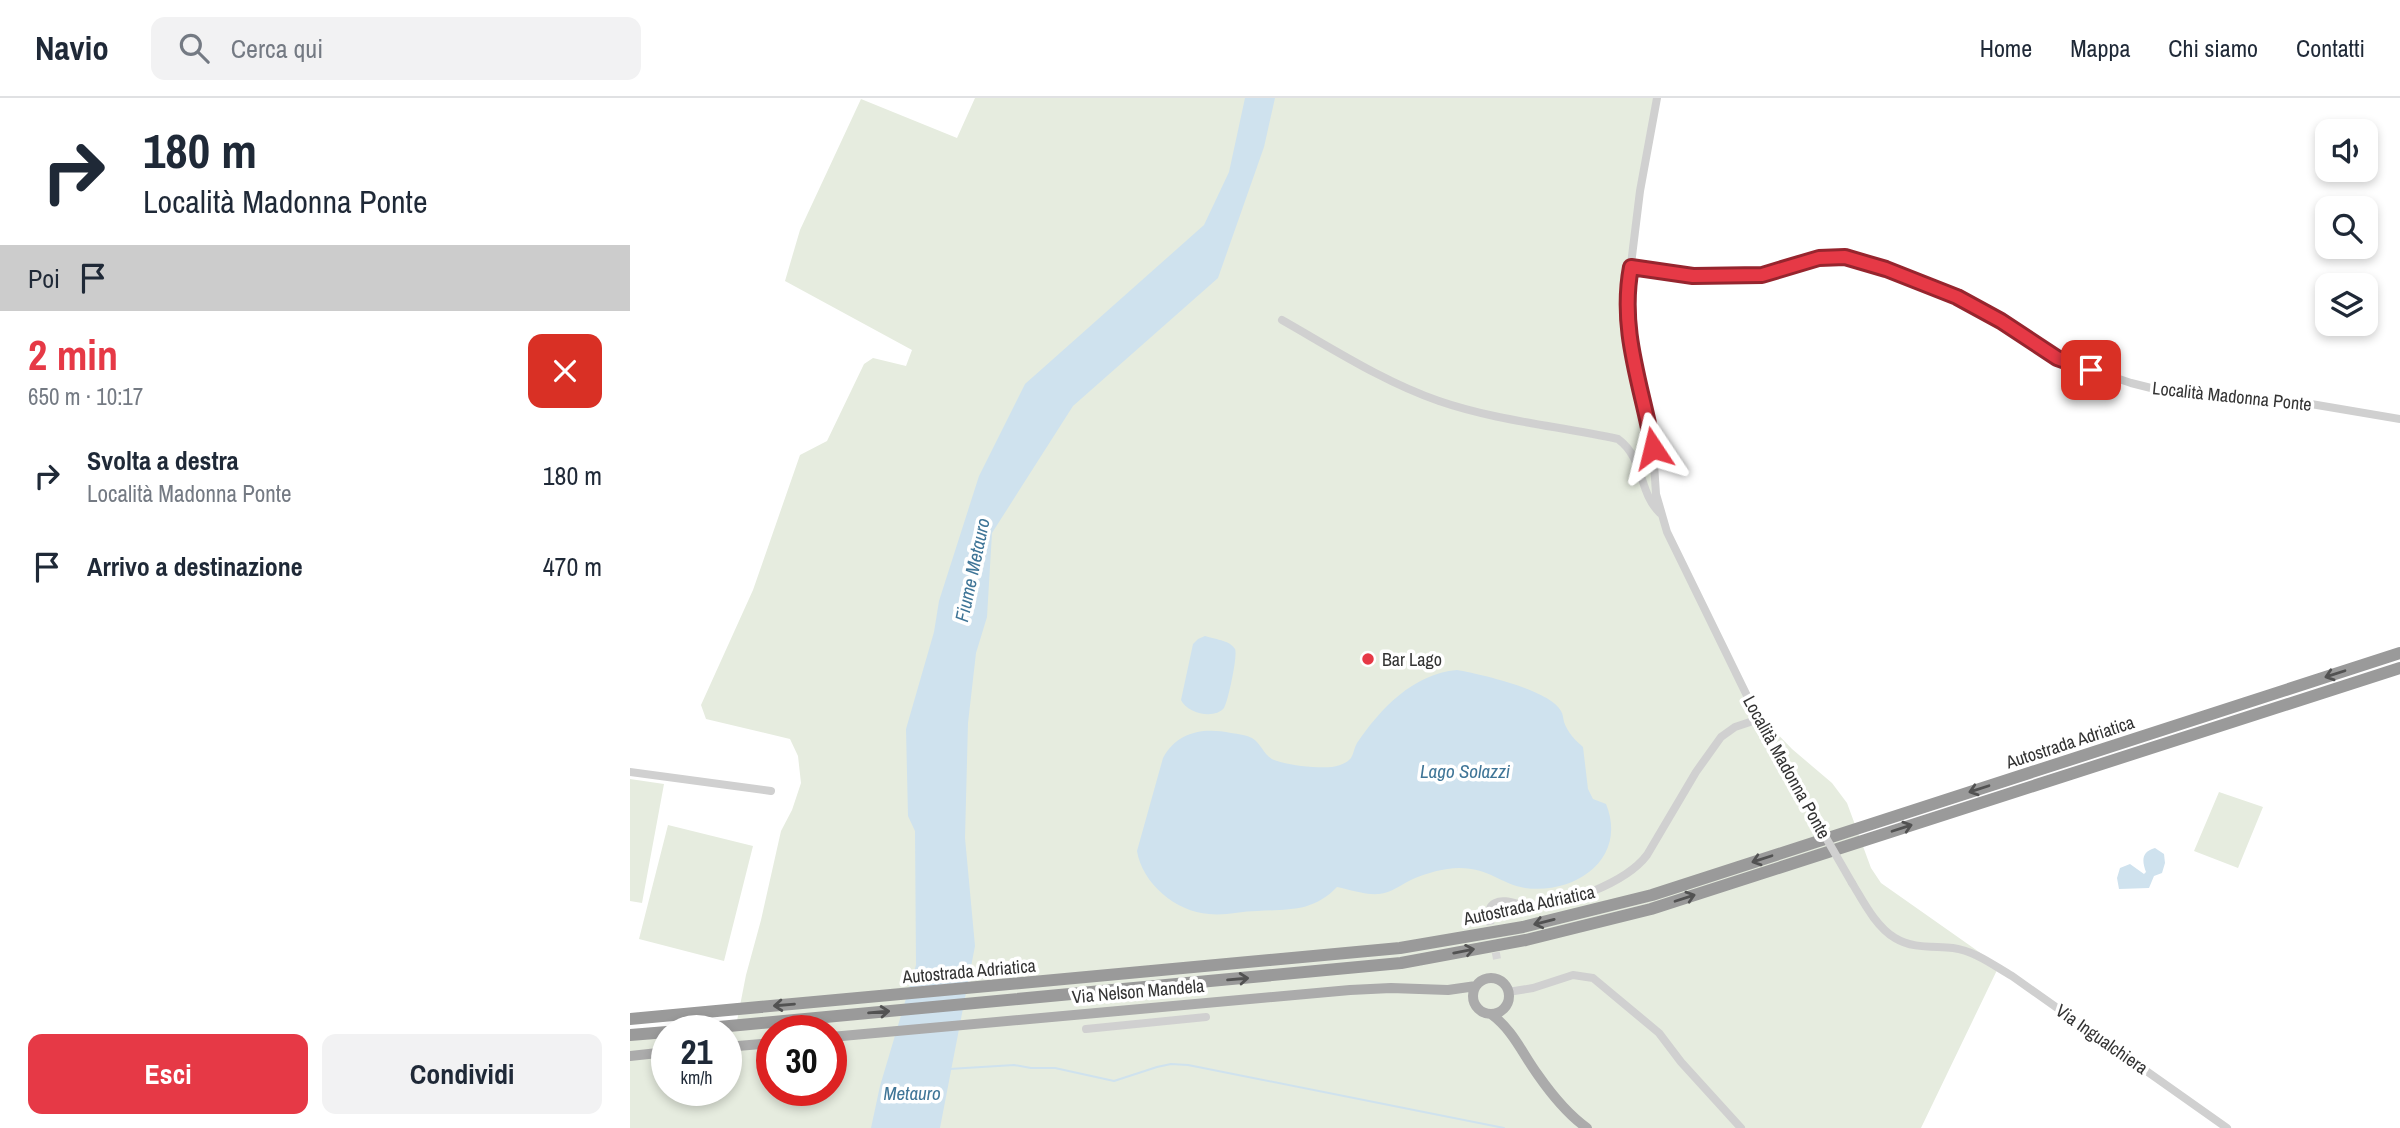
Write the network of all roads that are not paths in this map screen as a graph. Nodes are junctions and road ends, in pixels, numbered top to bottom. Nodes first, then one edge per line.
1 (1657, 98) edge
2 (1631, 267) junction
3 (1282, 320) dead end
4 (2400, 419) edge
5 (1660, 513) junction
6 (2400, 653) edge
7 (2400, 668) edge
8 (1759, 719) junction
9 (630, 772) edge
10 (771, 791) dead end
11 (1489, 917) dead end
12 (1973, 954) joint
13 (1476, 986) junction
14 (1448, 990) junction
15 (1508, 992) junction
16 (1474, 1002) junction
17 (1506, 1006) junction
18 (1491, 1014) junction
19 (1206, 1017) dead end
20 (630, 1019) edge
21 (742, 1024) edge
22 (1086, 1029) dead end
23 (651, 1033) edge
24 (1512, 1033) junction
25 (630, 1035) edge
26 (847, 1036) edge
27 (651, 1054) edge
28 (630, 1056) edge
29 (1587, 1128) edge
30 (1741, 1128) edge
31 (2227, 1128) edge

1 - 2 street
2 - 4 street, Località Madonna Ponte
2 - 5 street, Località Madonna Ponte
3 - 5 street, Località Madonna Ponte
5 - 8 street, Località Madonna Ponte
6 -> 20 highway, Autostrada Adriatica
21 -> 7 highway, Autostrada Adriatica
8 - 11 street
8 - 12 street, Località Madonna Ponte, bridge
9 - 10 street
12 - 31 street, Via Ingualchiera
13 - 14 main road, Via Nelson Mandela
13 - 15 main road
13 - 16 main road
14 - 16 main road, Via Nelson Mandela
14 - 26 main road, Via Nelson Mandela
15 - 17 main road
15 - 30 street
16 - 18 main road
17 - 18 main road
17 - 24 main road
18 - 24 main road
19 - 22 street
23 - 25 highway
24 - 29 main road
27 - 28 main road

